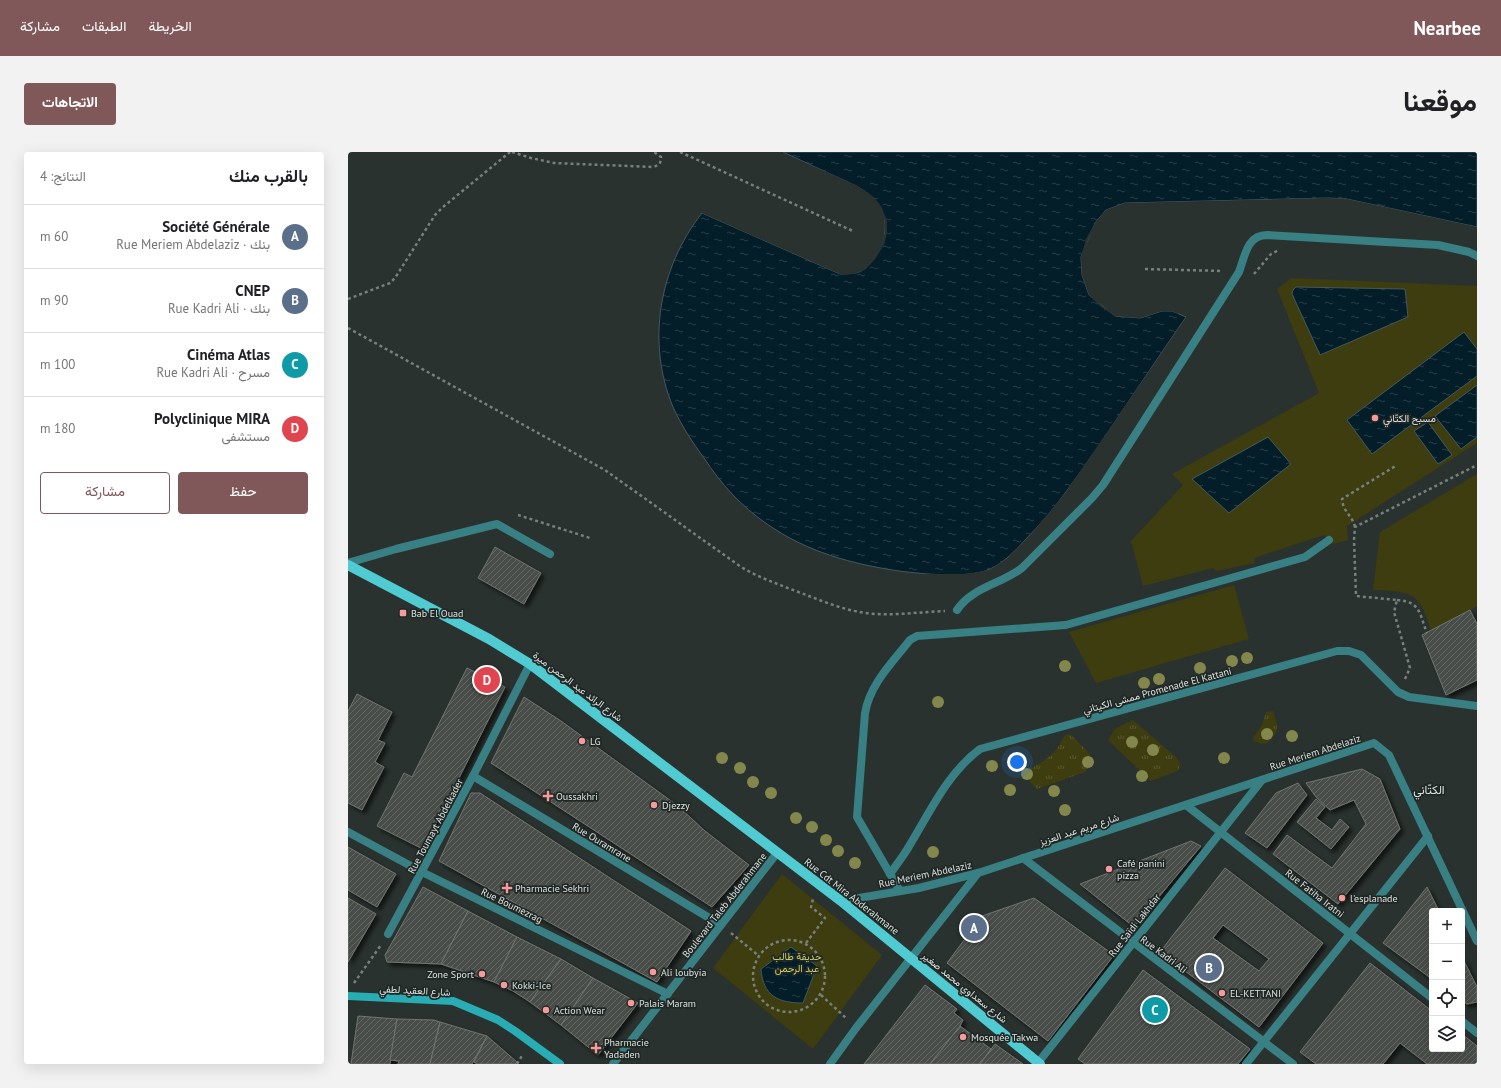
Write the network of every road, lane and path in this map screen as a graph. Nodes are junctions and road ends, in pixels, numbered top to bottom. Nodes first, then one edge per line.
1 (511, 152) edge
2 (654, 152) edge
3 (680, 152) edge
4 (853, 231) dead end
5 (1284, 248) dead end
6 (1477, 256) edge
7 (1145, 269) dead end
8 (1239, 272) junction
9 (1255, 272) junction
10 (1251, 279) dead end
11 (348, 299) edge
12 (348, 328) edge
13 (1397, 464) dead end
14 (1477, 465) edge
15 (518, 515) dead end
16 (1355, 527) junction
17 (590, 538) dead end
18 (1329, 540) dead end
19 (550, 554) dead end
20 (348, 564) edge
21 (1397, 600) junction
22 (957, 610) joint
23 (1427, 632) dead end
24 (530, 664) junction
25 (1398, 692) junction
26 (1477, 706) edge
27 (473, 776) junction
28 (1262, 780) junction
29 (1186, 805) junction
30 (348, 832) edge
31 (1221, 832) junction
32 (1428, 836) junction
33 (777, 853) junction
34 (1023, 858) junction
35 (422, 872) junction
36 (978, 873) junction
37 (890, 874) junction
38 (816, 883) junction
39 (900, 891) junction
40 (841, 901) junction
41 (721, 925) junction
42 (1350, 933) junction
43 (388, 934) joint
44 (1477, 941) edge
45 (806, 943) junction
46 (1132, 943) junction
47 (759, 956) junction
48 (911, 959) junction
49 (352, 986) dead end
50 (668, 994) junction
51 (821, 995) junction
52 (348, 996) edge
53 (1429, 996) edge
54 (1465, 1023) edge
55 (856, 1028) junction
56 (1477, 1033) edge
57 (1264, 1042) junction
58 (1039, 1063) edge
59 (560, 1064) edge
60 (613, 1064) edge
61 (830, 1064) edge
62 (1246, 1064) edge
63 (1294, 1064) edge

1 - 2 path
1 - 11 path
3 - 4 path
5 - 9 path
6 - 8 street
7 - 8 path
8 - 9 path
8 - 22 street
9 - 10 path
12 - 22 path
13 - 16 path
14 - 16 path
15 - 17 path
16 - 21 path
18 - 37 street
19 - 20 street
20 - 24 main road, شارع الرائد عبد الرحمن ميرة
21 - 23 path
21 - 25 path
24 - 27 street, Rue Toumayt Abdelkader
24 - 33 main road, شارع الرائد عبد الرحمن ميرة
25 - 26 street, ممشى الكيتاني Promenade El Kattani
25 - 37 street, ممشى الكيتاني Promenade El Kattani
27 - 35 street, Rue Toumayt Abdelkader
27 - 41 street, Rue Ouramrane
28 - 29 street, Rue Meriem Abdelaziz
28 - 31 street, Rue Saïdi Lakhdar
28 - 32 street, Rue Meriem Abdelaziz
29 - 31 street, Rue Fatiha Iratni
29 - 34 street, شارع مريم عبد العزيز
30 - 35 street, Rue Boumezrag
31 - 42 street, Rue Fatiha Iratni
31 - 46 street, Rue Saïdi Lakhdar
32 - 42 street
32 - 44 street, Rue Meriem Abdelaziz
33 - 38 main road, Rue Cdt Mira Abderahmane
33 - 41 street, Boulevard Taleb Abderahmane
34 - 36 street, شارع مريم عبد العزيز
34 - 46 street, Rue Kadri Ali
35 - 43 street, Rue Toumayt Abdelkader
35 - 50 street, Rue Boumezrag
36 - 39 street, Rue Meriem Abdelaziz
36 - 48 street, Rue Meriem Abdelaziz
37 - 39 street
38 - 40 main road, Rue Cdt Mira Abderahmane
38 - 45 path
39 - 40 street, Rue Meriem Abdelaziz
40 - 48 main road, Rue Cdt Mira Abderahmane
41 - 47 path
41 - 50 street, Boulevard Taleb Abderahmane
42 - 53 street, Rue Fatiha Iratni
42 - 57 street
43 - 49 path
45 - 47 path
45 - 51 path
46 - 57 street, Rue Kadri Ali
46 - 58 street, Rue Saïdi Lakhdar
47 - 51 path
48 - 55 street
48 - 58 main road, شارع سعداوي محمد صغير
50 - 60 street, Boulevard Taleb Abderahmane
51 - 55 path
52 - 59 main road, شارع العقيد لطفي
54 - 56 street
55 - 61 street
57 - 62 street
57 - 63 street, Rue Kadri Ali

